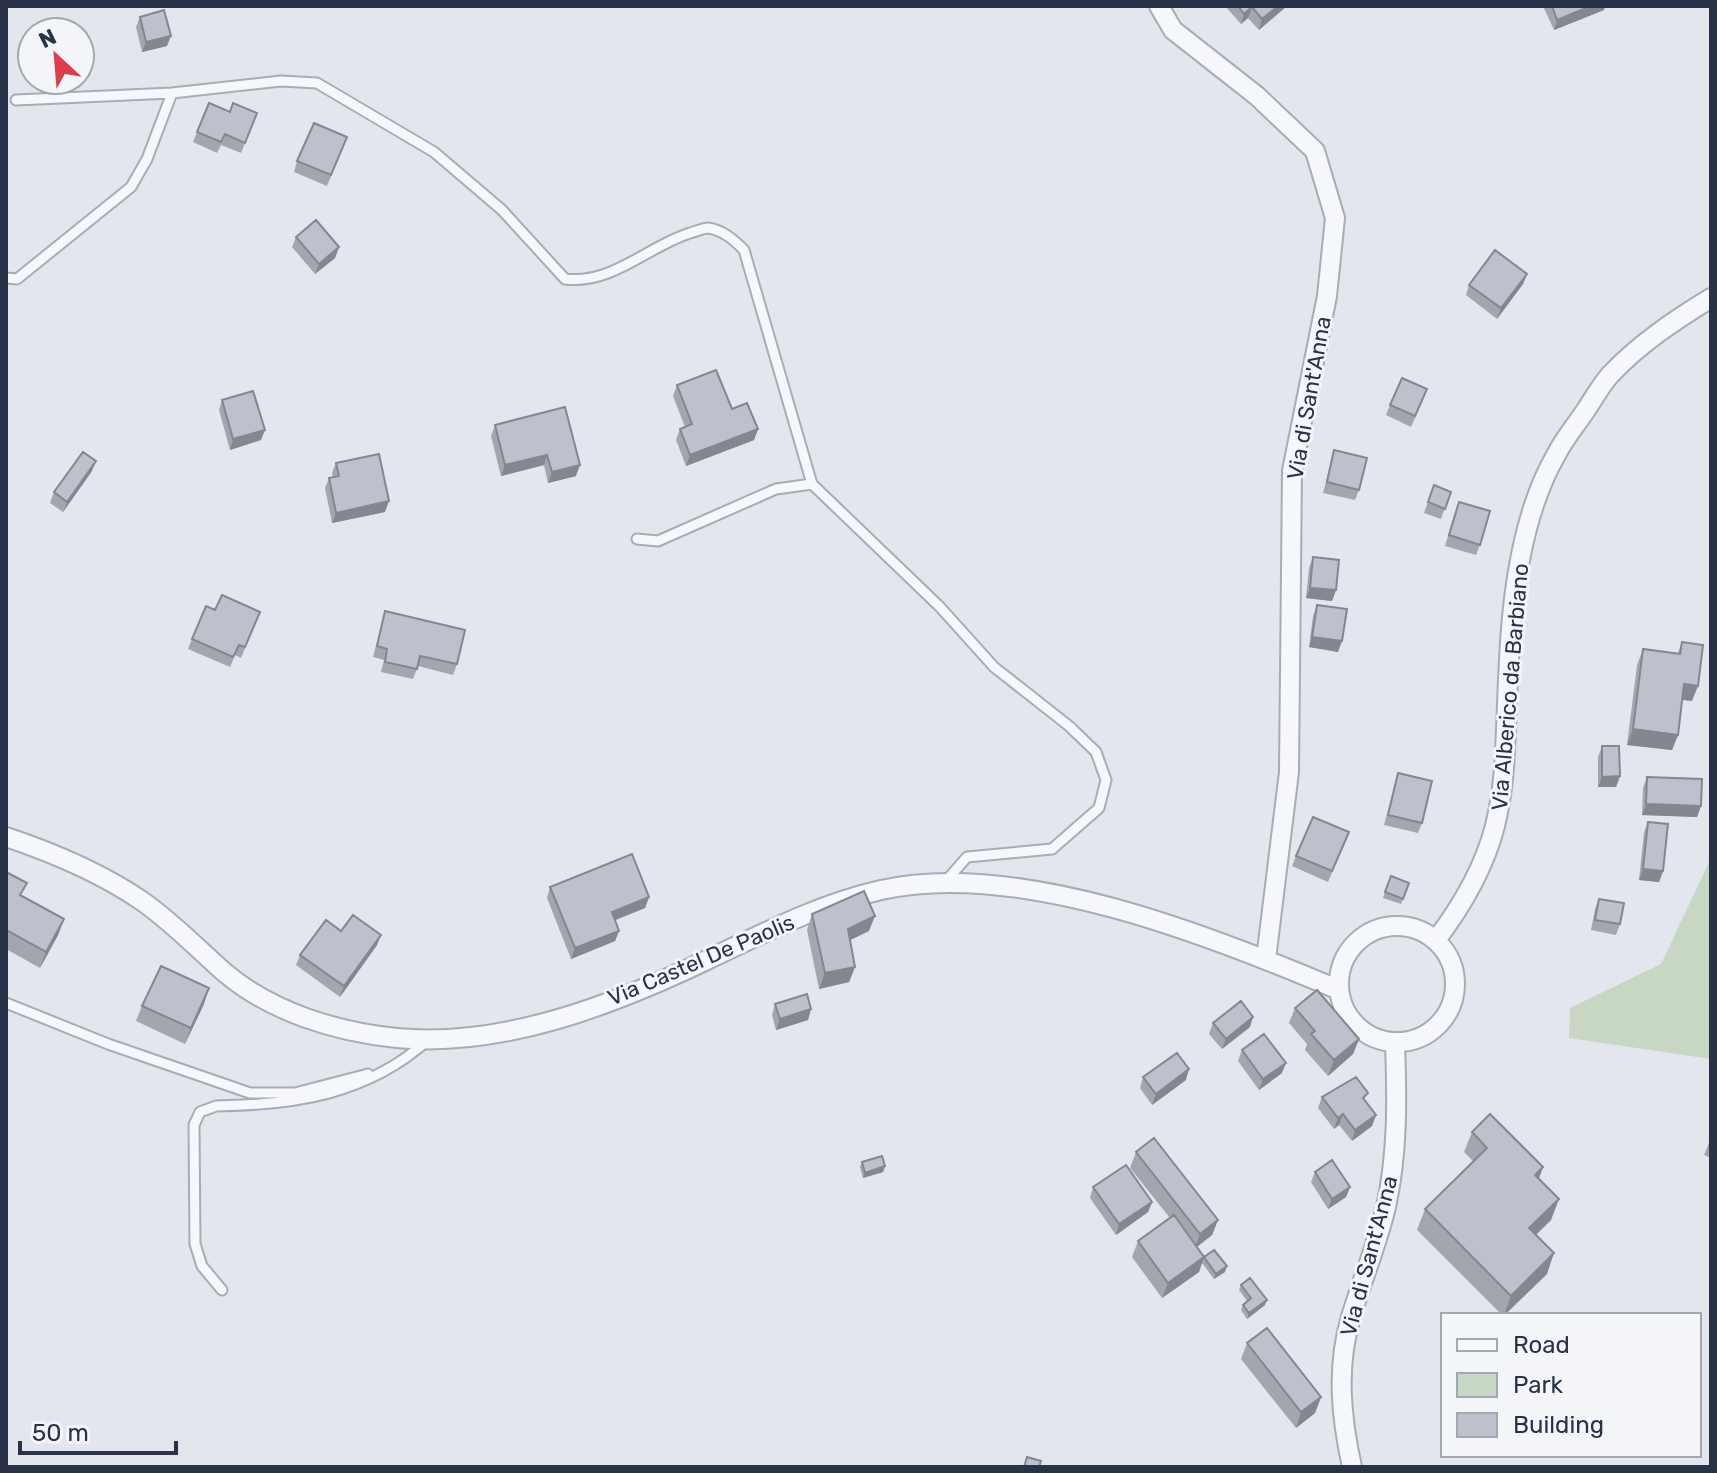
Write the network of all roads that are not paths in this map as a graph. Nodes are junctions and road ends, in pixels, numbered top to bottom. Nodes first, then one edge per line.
1 (1159, 6) edge
2 (172, 93) junction
3 (16, 100) dead end
4 (6, 278) edge
5 (1711, 298) edge
6 (812, 484) junction
7 (637, 539) dead end
8 (6, 837) edge
9 (946, 881) junction
10 (1436, 940) junction
11 (1266, 959) junction
12 (1339, 990) junction
13 (6, 1003) edge
14 (428, 1040) junction
15 (1395, 1043) junction
16 (391, 1068) junction
17 (222, 1290) dead end
18 (1352, 1467) edge

1 - 11 street, Via di Sant'Anna
2 - 3 lane
2 - 4 lane
2 - 6 lane
5 - 10 street, Via Alberico da Barbiano
6 - 7 lane
6 - 9 lane
8 - 14 street, Via Castel De Paolis
9 - 11 street, Via Castel De Paolis
9 - 14 street, Via Castel De Paolis
10 - 12 street
10 - 15 street
11 - 12 street, Via Castel De Paolis
12 - 15 street
13 - 16 lane
14 - 16 lane
15 - 18 street, Via di Sant'Anna
16 - 17 lane

